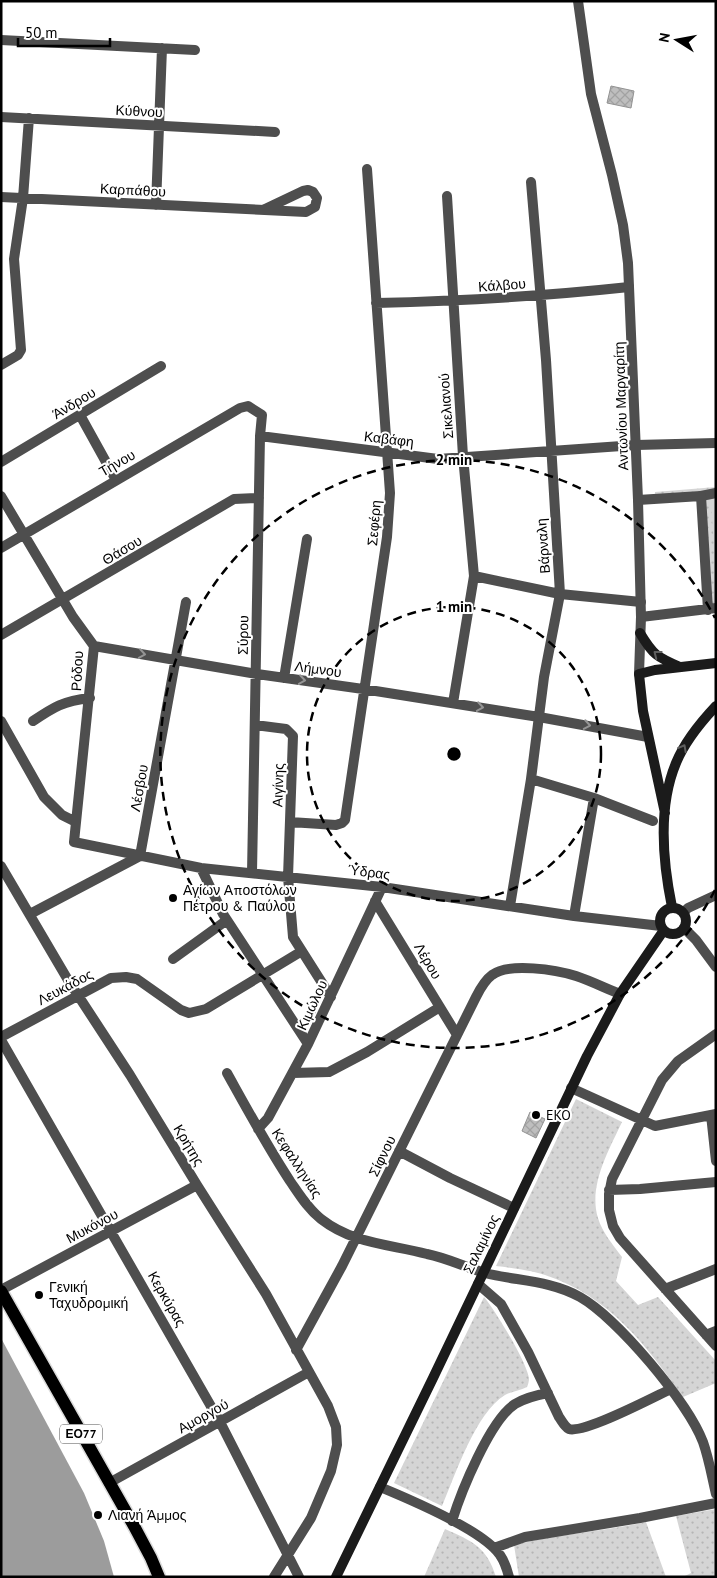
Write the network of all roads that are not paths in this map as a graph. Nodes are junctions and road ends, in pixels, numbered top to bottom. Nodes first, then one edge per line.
1 (578, 1) edge
2 (1, 40) edge
3 (162, 48) junction
4 (195, 50) dead end
5 (1, 117) edge
6 (29, 118) junction
7 (159, 126) junction
8 (275, 132) dead end
9 (367, 170) dead end
10 (531, 182) dead end
11 (447, 196) dead end
12 (1, 197) edge
13 (23, 198) junction
14 (156, 205) junction
15 (263, 210) junction
16 (629, 287) junction
17 (540, 296) junction
18 (454, 302) junction
19 (376, 303) junction
20 (1, 365) edge
21 (161, 366) dead end
22 (248, 406) joint
23 (80, 415) junction
24 (260, 436) junction
25 (716, 444) edge
26 (636, 446) junction
27 (551, 451) junction
28 (387, 452) junction
29 (463, 456) junction
30 (1, 462) edge
31 (116, 480) junction
32 (716, 493) edge
33 (1, 496) edge
34 (701, 496) junction
35 (259, 498) junction
36 (638, 500) junction
37 (24, 534) junction
38 (307, 539) dead end
39 (1, 548) edge
40 (474, 576) junction
41 (560, 594) junction
42 (63, 600) junction
43 (186, 602) dead end
44 (641, 602) junction
45 (712, 609) edge
46 (641, 617) junction
47 (640, 633) junction
48 (1, 635) edge
49 (94, 646) junction
50 (176, 660) junction
51 (715, 664) edge
52 (681, 667) junction
53 (256, 674) junction
54 (639, 674) junction
55 (284, 678) junction
56 (363, 689) junction
57 (90, 698) junction
58 (452, 703) junction
59 (716, 706) edge
60 (539, 717) junction
61 (1, 721) edge
62 (33, 721) dead end
63 (255, 725) junction
64 (648, 736) junction
65 (675, 764) junction
66 (656, 766) junction
67 (531, 779) junction
68 (594, 798) junction
69 (665, 813) junction
70 (653, 821) dead end
71 (76, 822) junction
72 (290, 822) junction
73 (74, 842) joint
74 (140, 856) junction
75 (1, 866) edge
76 (201, 868) junction
77 (252, 873) junction
78 (288, 877) junction
79 (382, 887) junction
80 (716, 895) edge
81 (376, 901) junction
82 (510, 906) junction
83 (672, 907) junction
84 (684, 912) junction
85 (30, 914) junction
86 (574, 916) junction
87 (227, 920) junction
88 (662, 928) junction
89 (684, 928) junction
90 (302, 951) junction
91 (173, 959) dead end
92 (716, 967) edge
93 (263, 975) junction
94 (620, 994) junction
95 (78, 995) junction
96 (331, 997) junction
97 (440, 1007) junction
98 (457, 1034) junction
99 (716, 1034) edge
100 (1, 1039) edge
101 (308, 1044) junction
102 (227, 1073) dead end
103 (292, 1073) junction
104 (571, 1088) junction
105 (713, 1115) edge
106 (640, 1121) junction
107 (258, 1129) junction
108 (399, 1151) junction
109 (716, 1161) edge
110 (716, 1182) edge
111 (197, 1185) junction
112 (609, 1190) junction
113 (514, 1208) junction
114 (112, 1231) junction
115 (356, 1239) junction
116 (716, 1269) edge
117 (484, 1272) junction
118 (478, 1284) junction
119 (666, 1289) junction
120 (1, 1291) edge
121 (711, 1333) edge
122 (716, 1346) edge
123 (296, 1350) junction
124 (309, 1372) junction
125 (670, 1390) junction
126 (548, 1392) junction
127 (220, 1422) junction
128 (109, 1483) junction
129 (380, 1487) junction
130 (716, 1494) edge
131 (716, 1504) edge
132 (452, 1521) junction
133 (494, 1548) junction
134 (288, 1554) junction
135 (159, 1577) edge
136 (274, 1577) edge
137 (299, 1577) edge
138 (336, 1577) edge
139 (509, 1577) edge

1 - 16 street, Αντωνίου Μαργαρίτη
2 - 3 street
3 - 4 street
3 - 7 street
5 - 6 street, Κύθνου
6 - 7 street, Κύθνου
6 - 13 street
7 - 8 street, Κύθνου
7 - 14 street
9 - 19 street, Σεφέρη
10 - 17 street, Βάρναλη
11 - 18 street, Σικελιανού
12 - 13 street, Καρπάθου
13 - 14 street, Καρπάθου
13 - 20 street
14 - 15 street, Καρπάθου
15 - 15 street, Καρπάθου
16 - 17 street, Κάλβου
16 - 26 street, Αντωνίου Μαργαρίτη
17 - 18 street, Κάλβου
17 - 27 street, Βάρναλη
18 - 19 street, Κάλβου
18 - 29 street, Σικελιανού
19 - 28 street, Σεφέρη
21 - 23 street, Άνδρου
22 - 24 street, Σύρου
22 - 31 street, Τήνου
23 - 30 street, Άνδρου
23 - 31 street
24 - 28 street, Καβάφη
24 - 35 street, Σύρου
25 - 26 street, Καβάφη
26 - 27 street, Καβάφη
26 - 36 street, Αντωνίου Μαργαρίτη
27 - 29 street, Καβάφη
27 - 41 street, Βάρναλη
28 - 29 street, Καβάφη
28 - 56 street, Σεφέρη
29 - 40 street, Σικελιανού
31 - 37 street, Τήνου
32 - 34 street
33 - 37 street, Ρόδου
34 - 36 street
34 - 45 street
35 - 42 street, Θάσου
35 - 53 street, Σύρου
36 - 44 street, Αντωνίου Μαργαρίτη
37 - 39 street, Τήνου
37 - 42 street, Ρόδου
38 - 55 street
40 - 41 street
40 - 58 street, Σικελιανού
41 - 44 street
41 - 60 street, Βάρναλη
42 - 48 street, Θάσου
42 - 49 street, Ρόδου
43 - 50 street, Λέσβου
44 - 46 street, Αντωνίου Μαργαρίτη
45 - 46 street
46 - 47 street, Αντωνίου Μαργαρίτη
52 -> 47 main road
47 - 54 street, Αντωνίου Μαργαρίτη
49 -> 50 street, Λήμνου
49 - 57 street, Ρόδου
50 - 53 street, Λήμνου
50 - 74 street, Λέσβου
51 - 52 main road
52 - 54 main road
53 - 55 street, Λήμνου
53 - 63 street, Σύρου
54 - 64 main road, Αντωνίου Μαργαρίτη
55 -> 56 street, Λήμνου
56 - 58 street, Λήμνου
56 - 72 street, Σεφέρη
57 - 62 street
57 - 71 street, Ρόδου
58 -> 60 street, Λήμνου
65 -> 59 main road
60 -> 64 street, Λήμνου
60 - 67 street, Βάρναλη
61 - 71 street
63 - 72 street, Αιγίνης
63 - 77 street, Σύρου
64 - 66 main road, Αντωνίου Μαργαρίτη
65 - 66 main road
65 - 69 main road
66 - 69 main road, Αντωνίου Μαργαρίτη
67 - 68 street
67 - 82 street, Βάρναλη
68 - 70 street
68 - 86 street
69 - 83 main road
71 - 73 street, Ρόδου
72 - 78 street, Αιγίνης
73 - 74 street, Ύδρας
74 - 76 street, Ύδρας
74 - 85 street
75 - 85 street, Κρήτης
76 - 77 street, Ύδρας
76 - 87 street
77 - 78 street, Ύδρας
78 - 79 street, Ύδρας
78 - 90 street, Αιγίνης
79 - 81 street, Κιμώλου
79 - 82 street, Ύδρας
80 - 84 street
81 - 96 street, Κιμώλου
81 - 97 street, Λέρου
82 - 86 street, Ύδρας
83 - 84 main road
83 - 88 main road
84 - 89 main road
85 - 95 street, Κρήτης
86 - 88 street, Ύδρας
87 - 91 street
87 - 93 street
88 - 89 main road
88 - 94 main road, Σαλαμίνος
89 - 92 street
90 - 93 street, Λευκάδος
90 - 96 street, Αιγίνης
93 - 95 street, Λευκάδος
93 - 101 street
94 - 98 street, Σίφνου
94 - 104 main road, Σαλαμίνος
95 - 100 street, Λευκάδος
95 - 111 street, Κρήτης
96 - 101 street, Κιμώλου
97 - 98 street, Λέρου
97 - 103 street
98 - 108 street, Σίφνου
99 - 106 street
100 - 114 street, Κερκύρας
101 - 103 street, Κιμώλου
102 - 107 street, Κεφαλληνίας
103 - 107 street, Κιμώλου
104 - 106 street
104 - 113 main road, Σαλαμίνος
105 - 106 street
105 - 109 street
106 - 112 street
107 - 115 street, Κεφαλληνίας
108 - 113 street
108 - 115 street, Σίφνου
110 - 112 street
111 - 114 street, Μυκόνου
111 - 123 street, Κρήτης
112 - 119 street
113 - 117 main road, Σαλαμίνος
114 - 120 street, Μυκόνου
114 - 127 street, Κερκύρας
115 - 117 street, Κεφαλληνίας
115 - 123 street, Σίφνου
116 - 119 street
117 - 118 main road, Σαλαμίνος
117 - 125 street, Κεφαλληνίας
118 - 126 street
118 - 129 main road, Σαλαμίνος
119 - 121 street
120 - 128 main road, ΕΟ77
121 - 122 street
123 - 124 street, Κρήτης
124 - 127 street, Αμοργού
124 - 134 street, Κρήτης
125 - 126 street
125 - 130 street, Κεφαλληνίας
126 - 132 street
127 - 128 street, Αμοργού
127 - 134 street, Κερκύρας
128 - 135 main road, ΕΟ77
129 - 132 street
129 - 138 main road, Σαλαμίνος
131 - 133 street
132 - 133 street
133 - 139 street
134 - 136 street
134 - 137 street, Κερκύρας

